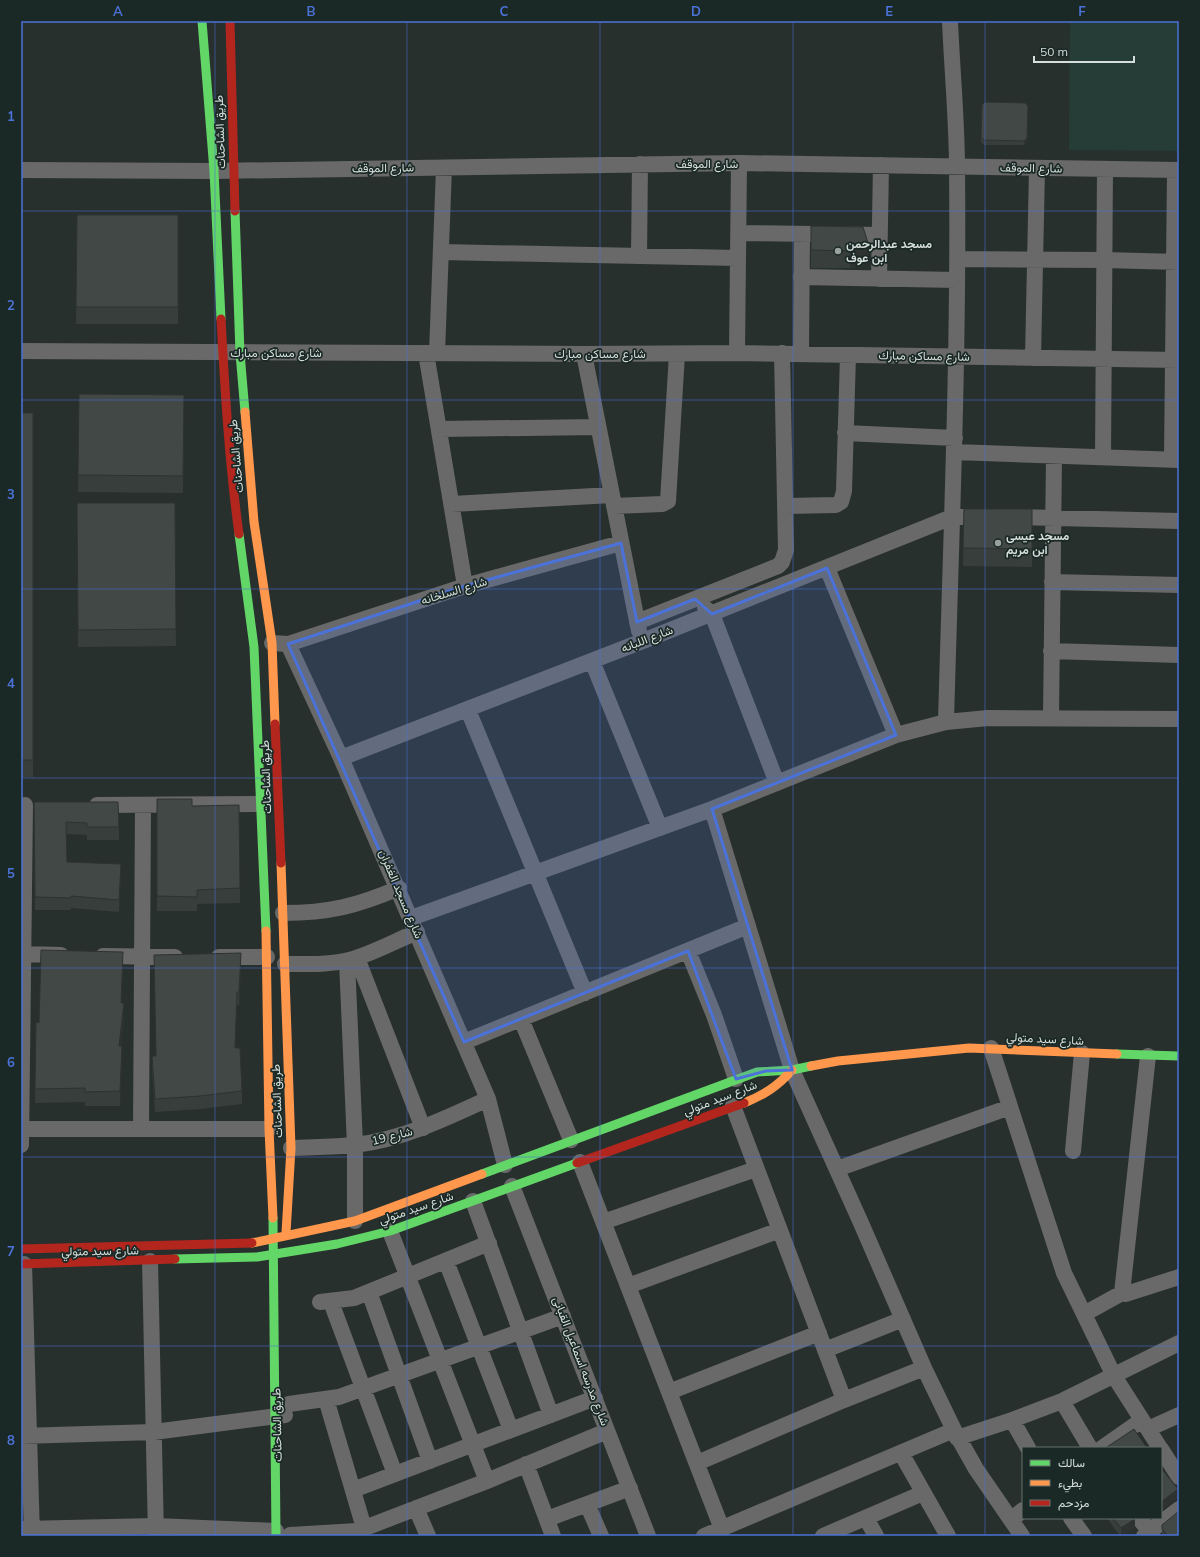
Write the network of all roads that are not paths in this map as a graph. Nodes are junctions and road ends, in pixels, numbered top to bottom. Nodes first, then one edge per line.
1 (230, 21) edge
2 (950, 21) edge
3 (203, 22) edge
4 (223, 62) junction
5 (205, 68) junction
6 (739, 163) junction
7 (640, 164) junction
8 (881, 165) junction
9 (957, 167) junction
10 (444, 168) junction
11 (1037, 169) junction
12 (1105, 169) junction
13 (21, 170) edge
14 (234, 170) junction
15 (1177, 170) edge
16 (214, 171) junction
17 (738, 233) junction
18 (802, 234) junction
19 (880, 235) junction
20 (441, 252) junction
21 (639, 256) junction
22 (738, 258) junction
23 (957, 259) junction
24 (1034, 259) junction
25 (1104, 260) junction
26 (1176, 262) edge
27 (802, 277) junction
28 (879, 279) junction
29 (957, 280) junction
30 (21, 352) edge
31 (224, 353) junction
32 (240, 353) junction
33 (432, 353) junction
34 (737, 353) junction
35 (584, 354) junction
36 (677, 354) junction
37 (782, 354) junction
38 (801, 354) junction
39 (848, 355) junction
40 (956, 357) junction
41 (1033, 358) junction
42 (1104, 359) junction
43 (1176, 360) edge
44 (598, 427) junction
45 (439, 430) junction
46 (846, 433) junction
47 (954, 445) junction
48 (1054, 456) junction
49 (1103, 457) junction
50 (1176, 459) edge
51 (613, 501) junction
52 (452, 504) junction
53 (786, 506) junction
54 (1053, 516) junction
55 (952, 517) junction
56 (1179, 521) edge
57 (621, 543) junction
58 (827, 568) junction
59 (1052, 582) junction
60 (1179, 585) edge
61 (465, 586) junction
62 (695, 599) junction
63 (712, 614) junction
64 (637, 622) junction
65 (641, 642) junction
66 (272, 643) junction
67 (288, 644) junction
68 (1051, 651) junction
69 (1179, 655) edge
70 (592, 661) junction
71 (468, 710) junction
72 (1051, 717) junction
73 (1179, 718) edge
74 (946, 722) junction
75 (896, 735) junction
76 (342, 758) junction
77 (777, 783) junction
78 (261, 804) junction
79 (29, 805) edge
80 (80, 805) edge
81 (143, 805) junction
82 (712, 809) junction
83 (660, 828) junction
84 (536, 873) junction
85 (398, 888) junction
86 (283, 913) junction
87 (414, 925) junction
88 (748, 926) junction
89 (688, 951) junction
90 (22, 954) edge
91 (267, 956) junction
92 (141, 957) junction
93 (352, 959) junction
94 (285, 964) junction
95 (585, 993) junction
96 (521, 1019) junction
97 (464, 1042) junction
98 (991, 1048) junction
99 (1082, 1053) junction
100 (1148, 1056) junction
101 (1179, 1056) edge
102 (792, 1070) junction
103 (736, 1079) junction
104 (488, 1100) junction
105 (733, 1106) junction
106 (1010, 1107) junction
107 (424, 1128) junction
108 (21, 1129) edge
109 (141, 1129) junction
110 (269, 1129) junction
111 (571, 1140) junction
112 (21, 1145) edge
113 (355, 1145) junction
114 (291, 1148) junction
115 (1073, 1151) dead end
116 (580, 1162) junction
117 (505, 1165) junction
118 (756, 1169) junction
119 (837, 1169) junction
120 (512, 1186) junction
121 (473, 1201) junction
122 (355, 1221) junction
123 (603, 1222) junction
124 (780, 1230) junction
125 (390, 1231) junction
126 (286, 1237) junction
127 (274, 1240) junction
128 (488, 1243) junction
129 (21, 1248) edge
130 (273, 1255) junction
131 (286, 1256) junction
132 (446, 1260) junction
133 (150, 1261) junction
134 (23, 1264) edge
135 (409, 1276) junction
136 (1179, 1277) edge
137 (628, 1286) junction
138 (369, 1292) junction
139 (1122, 1293) junction
140 (1084, 1314) junction
141 (563, 1316) junction
142 (903, 1319) junction
143 (520, 1331) junction
144 (819, 1333) junction
145 (1179, 1343) edge
146 (479, 1346) junction
147 (825, 1350) junction
148 (440, 1360) junction
149 (924, 1368) junction
150 (399, 1375) junction
151 (1114, 1376) junction
152 (363, 1388) junction
153 (669, 1392) junction
154 (595, 1398) junction
155 (326, 1400) junction
156 (844, 1400) junction
157 (1062, 1401) junction
158 (286, 1410) junction
159 (551, 1415) junction
160 (1179, 1415) edge
161 (1012, 1420) junction
162 (1145, 1424) junction
163 (511, 1430) junction
164 (608, 1430) junction
165 (154, 1432) junction
166 (956, 1434) junction
167 (25, 1436) edge
168 (473, 1445) junction
169 (1027, 1447) edge
170 (1089, 1447) edge
171 (1104, 1447) edge
172 (1160, 1447) edge
173 (1162, 1451) edge
174 (901, 1453) junction
175 (430, 1461) junction
176 (697, 1463) junction
177 (526, 1464) junction
178 (395, 1474) junction
179 (1179, 1477) edge
180 (487, 1481) junction
181 (630, 1488) junction
182 (353, 1490) junction
183 (923, 1493) junction
184 (587, 1504) junction
185 (416, 1508) junction
186 (1179, 1509) edge
187 (1017, 1515) edge
188 (866, 1518) junction
189 (547, 1519) junction
190 (1072, 1519) edge
191 (1140, 1519) edge
192 (722, 1529) junction
193 (28, 1531) edge
194 (156, 1531) edge
195 (360, 1532) edge
196 (285, 1533) edge
197 (1149, 1535) edge
198 (428, 1536) edge
199 (553, 1536) edge
200 (601, 1536) edge
201 (648, 1536) edge
202 (704, 1536) edge
203 (823, 1536) edge
204 (876, 1536) edge
205 (948, 1536) edge
206 (1022, 1536) edge
207 (1084, 1536) edge

1 - 3 main road
1 - 4 main road, طريق الشاحنات
2 - 9 street
3 - 5 main road, طريق الشاحنات
4 - 5 main road
4 - 14 main road, طريق الشاحنات
5 - 16 main road, طريق الشاحنات
6 - 7 street, شارع الموقف
6 - 8 street, شارع الموقف
6 - 17 street
7 - 10 street, شارع الموقف
7 - 21 street
8 - 9 street, شارع الموقف
8 - 19 street
9 - 11 street, شارع الموقف
9 - 23 street
10 - 14 street, شارع الموقف
10 - 20 street
11 - 12 street, شارع الموقف
11 - 24 street
12 - 15 street, شارع الموقف
12 - 25 street
13 - 16 street, شارع الموقف
14 - 16 street, شارع الموقف
14 - 32 main road, طريق الشاحنات
15 - 26 street
16 - 31 main road, طريق الشاحنات
17 - 18 street
17 - 22 street
18 - 19 street
18 - 27 street
19 - 28 street
20 - 21 street
20 - 33 street
21 - 22 street
22 - 34 street
23 - 24 street
23 - 29 street
24 - 25 street
24 - 41 street
25 - 26 street
25 - 42 street
26 - 43 street
27 - 28 street
27 - 38 street
28 - 29 street
29 - 40 street
30 - 31 street, شارع مساكن مبارك
31 - 32 street, شارع مساكن مبارك
31 - 78 main road, طريق الشاحنات
32 - 33 street, شارع مساكن مبارك
32 - 66 main road, طريق الشاحنات
33 - 35 street, شارع مساكن مبارك
33 - 45 street
34 - 36 street, شارع مساكن مبارك
34 - 37 street, شارع مساكن مبارك
35 - 36 street, شارع مساكن مبارك
35 - 44 street
36 - 51 street
37 - 38 street, شارع مساكن مبارك
37 - 53 street
38 - 39 street, شارع مساكن مبارك
39 - 40 street, شارع مساكن مبارك
39 - 46 street
40 - 41 street, شارع مساكن مبارك
40 - 47 street
41 - 42 street, شارع مساكن مبارك
42 - 43 street, شارع مساكن مبارك
42 - 49 street
43 - 50 street
44 - 45 street
44 - 51 street
45 - 52 street
46 - 47 street
46 - 53 street
47 - 48 street
47 - 55 street
48 - 49 street
48 - 54 street
49 - 50 street
51 - 52 street
51 - 57 street
52 - 61 street
53 - 62 street
54 - 55 street
54 - 56 street
54 - 59 street
55 - 58 street, شارع اللبانه
55 - 74 street
57 - 61 street, شارع السلخانه
57 - 64 street
58 - 63 street, شارع اللبانه
58 - 75 street
59 - 60 street
59 - 68 street
61 - 67 street, شارع السلخانه
62 - 63 street
62 - 64 street
63 - 65 street, شارع اللبانه
63 - 77 street
64 - 65 street
65 - 70 street, شارع اللبانه
66 - 67 street
66 - 86 main road, طريق الشاحنات
67 - 76 street, شارع مسجد الغفران
68 - 69 street
68 - 72 street
70 - 71 street, شارع اللبانه
70 - 83 street
71 - 76 street, شارع اللبانه
71 - 84 street
72 - 73 street
72 - 74 street
74 - 75 street
75 - 77 street
76 - 85 street, شارع مسجد الغفران
77 - 82 street
78 - 81 street
78 - 91 main road, طريق الشاحنات
79 - 90 street
80 - 81 street
81 - 92 street
82 - 83 street
82 - 88 street
83 - 84 street
84 - 87 street
84 - 95 street
85 - 86 street
85 - 87 street, شارع مسجد الغفران
86 - 94 main road, طريق الشاحنات
87 - 93 street
87 - 97 street, شارع مسجد الغفران
88 - 89 street
88 - 102 street
89 - 95 street
89 - 103 street
90 - 92 street
90 - 108 street
91 - 92 street
91 - 110 main road, طريق الشاحنات
92 - 109 street
93 - 94 street
93 - 107 street
93 - 113 street
94 - 114 main road, طريق الشاحنات
95 - 96 street
96 - 97 street
96 - 111 street
97 - 104 street, شارع مسجد الغفران
98 - 99 main road, شارع سيد متولي
98 - 102 main road, شارع سيد متولي
98 - 106 street
99 - 100 main road, شارع سيد متولي
99 - 115 street
100 - 101 main road, شارع سيد متولي
100 - 139 street
102 - 103 main road, شارع سيد متولي
102 - 105 main road, شارع سيد متولي
102 - 119 street
103 - 111 main road, شارع سيد متولي
104 - 107 street, شارع 19
104 - 117 street, شارع مسجد الغفران
105 - 116 main road, شارع سيد متولي
105 - 118 street
106 - 119 street
106 - 140 street
107 - 113 street, شارع 19
108 - 109 street
108 - 112 street
109 - 110 street
110 - 127 main road, طريق الشاحنات
111 - 117 main road, شارع سيد متولي
113 - 114 street, شارع 19
113 - 122 street
114 - 126 main road, طريق الشاحنات
116 - 120 main road, شارع سيد متولي
116 - 123 street
117 - 122 main road, شارع سيد متولي
118 - 123 street
118 - 124 street
119 - 142 street
120 - 121 main road, شارع سيد متولي
120 - 141 street, شارع مدرسه اسماعيل القبانى
121 - 125 main road, شارع سيد متولي
121 - 128 street
122 - 126 main road, شارع سيد متولي
123 - 137 street
124 - 137 street
124 - 144 street
125 - 131 main road, شارع سيد متولي
125 - 135 street
126 - 127 main road, شارع سيد متولي
126 - 131 main road, طريق الشاحنات
127 - 129 main road, شارع سيد متولي
127 - 130 main road, طريق الشاحنات
128 - 132 street
128 - 143 street
130 - 131 main road, شارع سيد متولي
130 - 133 main road, شارع سيد متولي
130 - 158 main road, طريق الشاحنات
132 - 135 street
132 - 146 street
133 - 134 main road, شارع سيد متولي
133 - 165 street
134 - 167 street
135 - 138 street
135 - 148 street
136 - 139 street
137 - 153 street
138 - 150 street
138 - 152 street
139 - 140 street
140 - 151 street
141 - 143 street
141 - 154 street, شارع مدرسه اسماعيل القبانى
142 - 147 street
142 - 149 street
143 - 146 street
143 - 159 street
144 - 147 street
144 - 153 street
145 - 151 street
146 - 148 street
146 - 163 street
147 - 156 street
148 - 150 street
148 - 168 street
149 - 156 street
149 - 166 street
150 - 152 street
150 - 175 street
151 - 157 street
151 - 162 street
152 - 155 street
152 - 178 street
153 - 176 street
154 - 159 street
154 - 164 street, شارع مدرسه اسماعيل القبانى
155 - 158 street
155 - 182 street
156 - 176 street
157 - 161 street
157 - 170 street
158 - 165 street
158 - 196 main road, طريق الشاحنات
159 - 163 street
160 - 162 street
161 - 166 street
161 - 169 street
162 - 171 street
162 - 172 street
163 - 168 street
164 - 177 street
164 - 181 street, شارع مدرسه اسماعيل القبانى
165 - 167 street
165 - 194 street
166 - 174 street
166 - 187 street
167 - 193 street
168 - 175 street
168 - 180 street
173 - 179 street
174 - 183 street
174 - 192 street
175 - 178 street
176 - 192 street
177 - 180 street
177 - 189 street
178 - 182 street
180 - 185 street
181 - 184 street
181 - 201 street, شارع مدرسه اسماعيل القبانى
182 - 195 street
183 - 188 street
183 - 205 street
184 - 189 street
184 - 200 street
185 - 195 street
185 - 198 street
186 - 197 street
187 - 206 street
188 - 203 street
188 - 204 street
189 - 199 street
190 - 207 street
191 - 197 street
192 - 202 street
193 - 194 street
194 - 196 street
195 - 196 street

